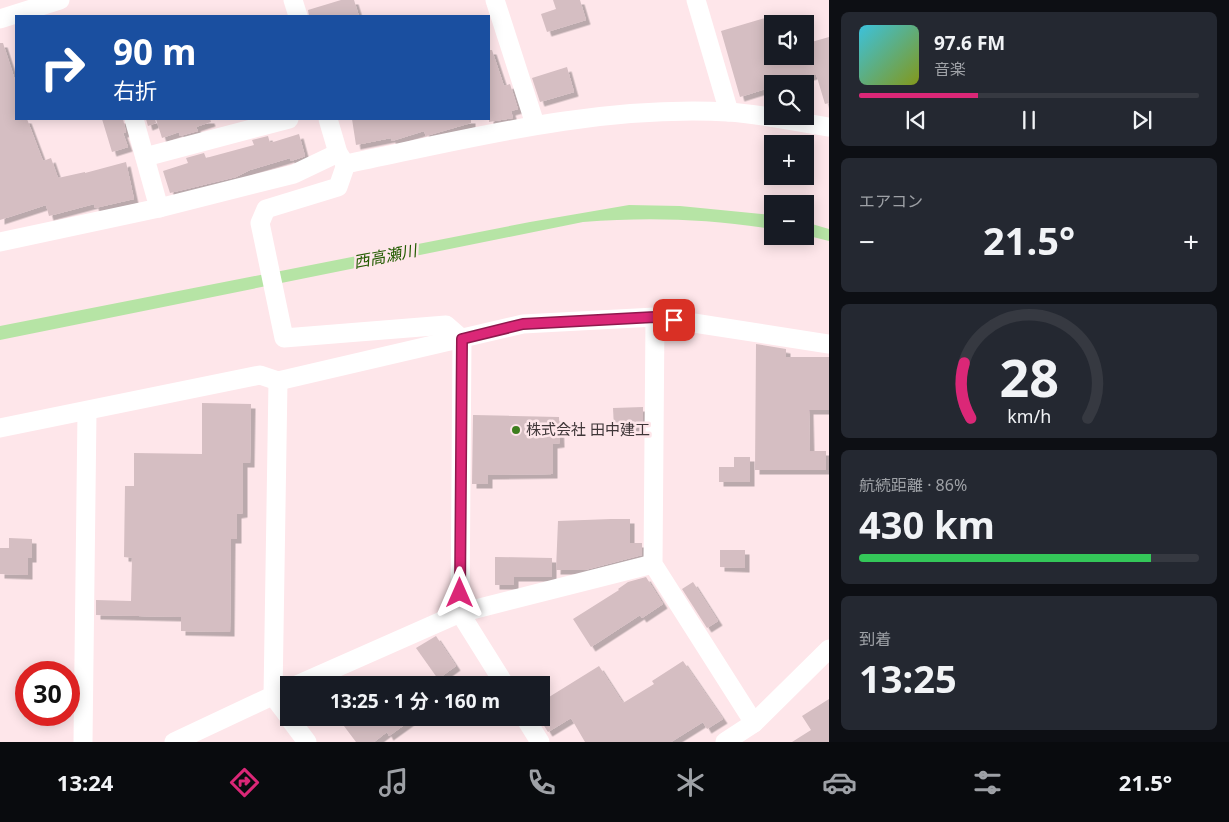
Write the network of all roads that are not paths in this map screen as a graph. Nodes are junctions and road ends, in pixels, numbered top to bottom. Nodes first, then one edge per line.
1 (60, 0) edge
2 (293, 0) edge
3 (495, 0) edge
4 (696, 0) edge
5 (298, 15) edge
6 (0, 19) edge
7 (729, 112) junction
8 (134, 120) edge
9 (285, 120) edge
10 (328, 120) edge
11 (535, 124) junction
12 (829, 127) edge
13 (145, 157) junction
14 (342, 159) junction
15 (159, 208) junction
16 (0, 242) edge
17 (655, 317) junction
18 (462, 339) junction
19 (829, 344) edge
20 (278, 381) junction
21 (87, 412) junction
22 (0, 428) edge
23 (653, 564) junction
24 (460, 613) junction
25 (829, 649) edge
26 (281, 676) edge
27 (317, 676) edge
28 (499, 676) edge
29 (280, 692) edge
30 (754, 723) junction
31 (295, 726) edge
32 (530, 726) edge
33 (83, 742) edge
34 (174, 742) edge
35 (307, 742) edge
36 (540, 742) edge
37 (725, 742) edge

1 - 6 street
2 - 5 street
3 - 11 street
4 - 7 street
7 - 11 street
7 - 12 street
8 - 13 street
9 - 13 street
10 - 14 street
11 - 14 street
13 - 15 street
14 - 15 street
14 - 18 street
15 - 16 street
17 - 18 street
17 - 19 street
17 - 23 street
18 - 20 street
18 - 24 street
20 - 21 street
20 - 26 street
21 - 22 street
21 - 33 street
23 - 24 street
23 - 30 street
24 - 27 street
24 - 28 street
25 - 30 street
29 - 34 street
30 - 37 street
31 - 35 street
32 - 36 street

